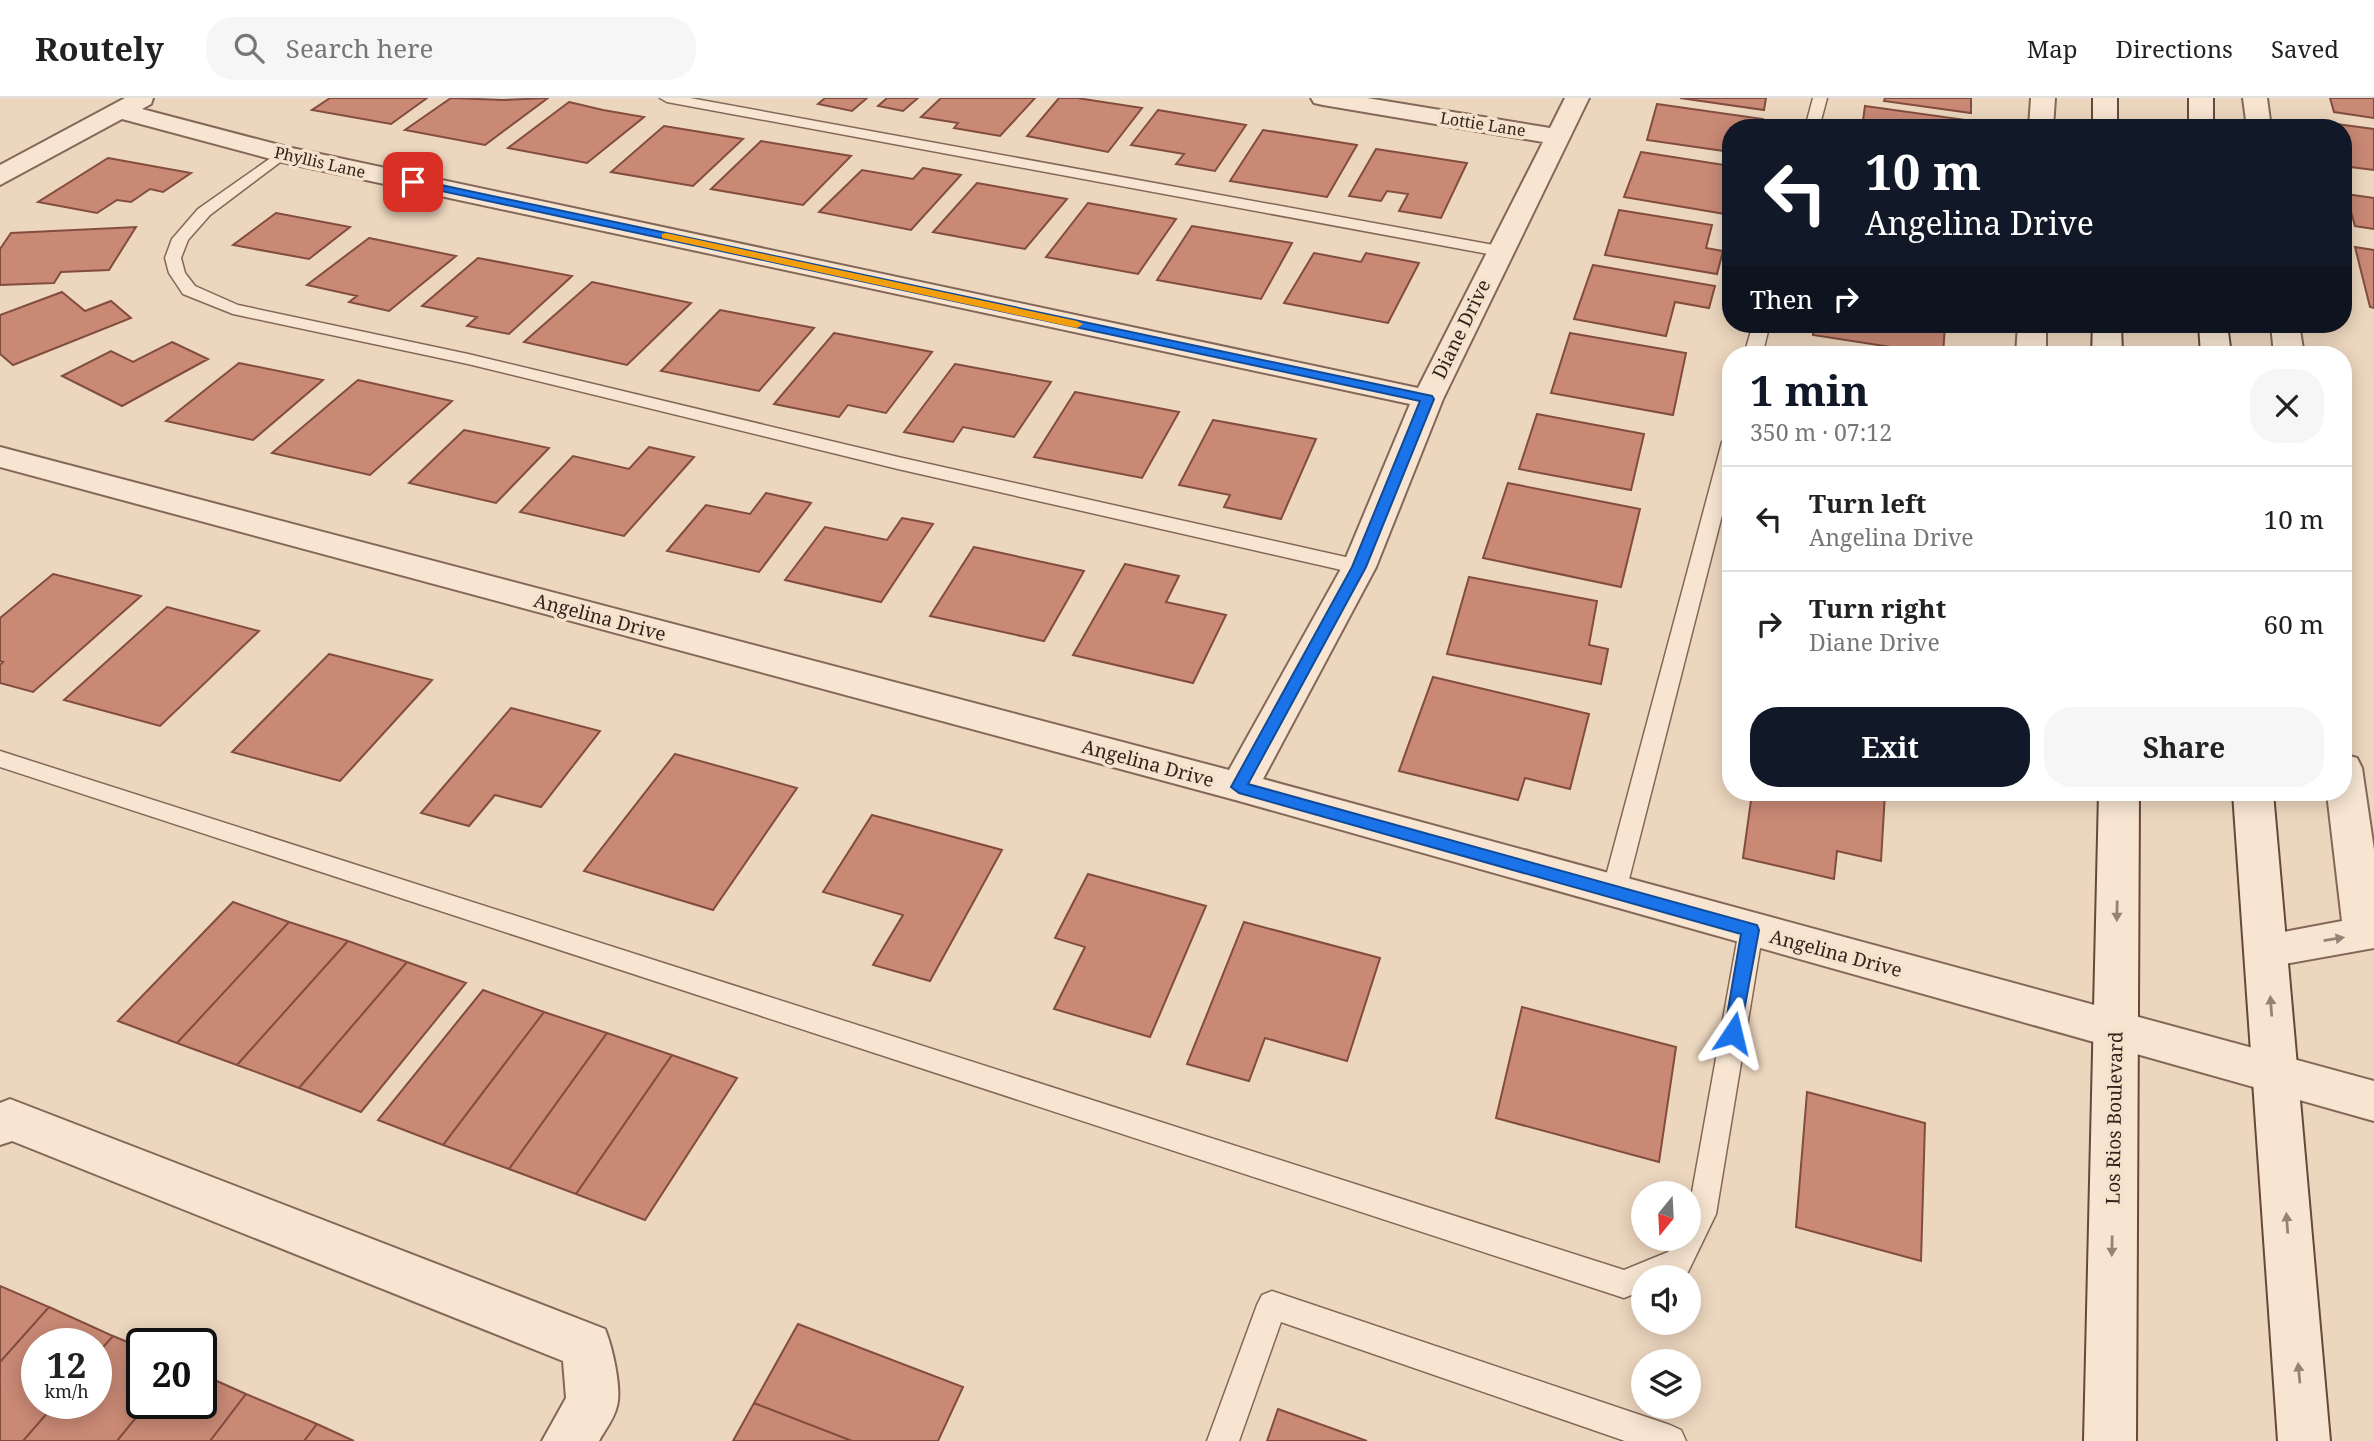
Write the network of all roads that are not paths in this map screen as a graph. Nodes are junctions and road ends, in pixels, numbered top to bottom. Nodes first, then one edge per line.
1 (145, 98) edge
2 (667, 98) edge
3 (1323, 98) edge
4 (1577, 98) edge
5 (1820, 98) edge
6 (2043, 98) edge
7 (2105, 98) edge
8 (2200, 98) edge
9 (2255, 98) edge
10 (118, 111) junction
11 (1814, 119) edge
12 (2042, 119) edge
13 (2105, 119) edge
14 (2201, 119) edge
15 (2258, 119) edge
16 (1560, 137) junction
17 (282, 154) junction
18 (0, 177) edge
19 (1499, 251) junction
20 (1428, 399) junction
21 (0, 457) edge
22 (1722, 477) edge
23 (1359, 567) junction
24 (0, 758) edge
25 (1239, 787) junction
26 (2117, 801) edge
27 (2254, 801) edge
28 (2347, 801) edge
29 (1614, 891) junction
30 (1751, 930) junction
31 (2267, 950) junction
32 (2115, 1030) junction
33 (2276, 1074) junction
34 (2374, 1101) edge
35 (0, 1125) edge
36 (568, 1441) edge
37 (1223, 1441) edge
38 (1670, 1441) edge
39 (2110, 1441) edge
40 (2304, 1441) edge

1 - 10 street
2 - 19 lane
3 - 16 street, Lottie Lane
4 - 16 street, Diane Drive
5 - 11 lane
6 - 12 street
7 - 13 street
8 - 14 street
9 - 15 street
10 - 17 street, Phyllis Lane
10 - 18 street
16 - 19 street, Diane Drive
17 - 20 street, Phyllis Lane
17 - 23 lane
19 - 20 street, Diane Drive
20 - 23 street, Diane Drive
21 - 25 street, Angelina Drive
22 - 29 lane
23 - 25 street, Diane Drive
24 - 30 lane
25 - 29 street, Angelina Drive
26 -> 32 street, Los Rios Boulevard
27 - 31 street
31 -> 28 street
29 - 30 street, Angelina Drive
30 - 32 street, Angelina Drive
33 -> 31 street
32 - 33 street, Angelina Drive
32 -> 39 street, Los Rios Boulevard
33 - 34 street, Angelina Drive
40 -> 33 street
35 - 36 street
37 - 38 lane

